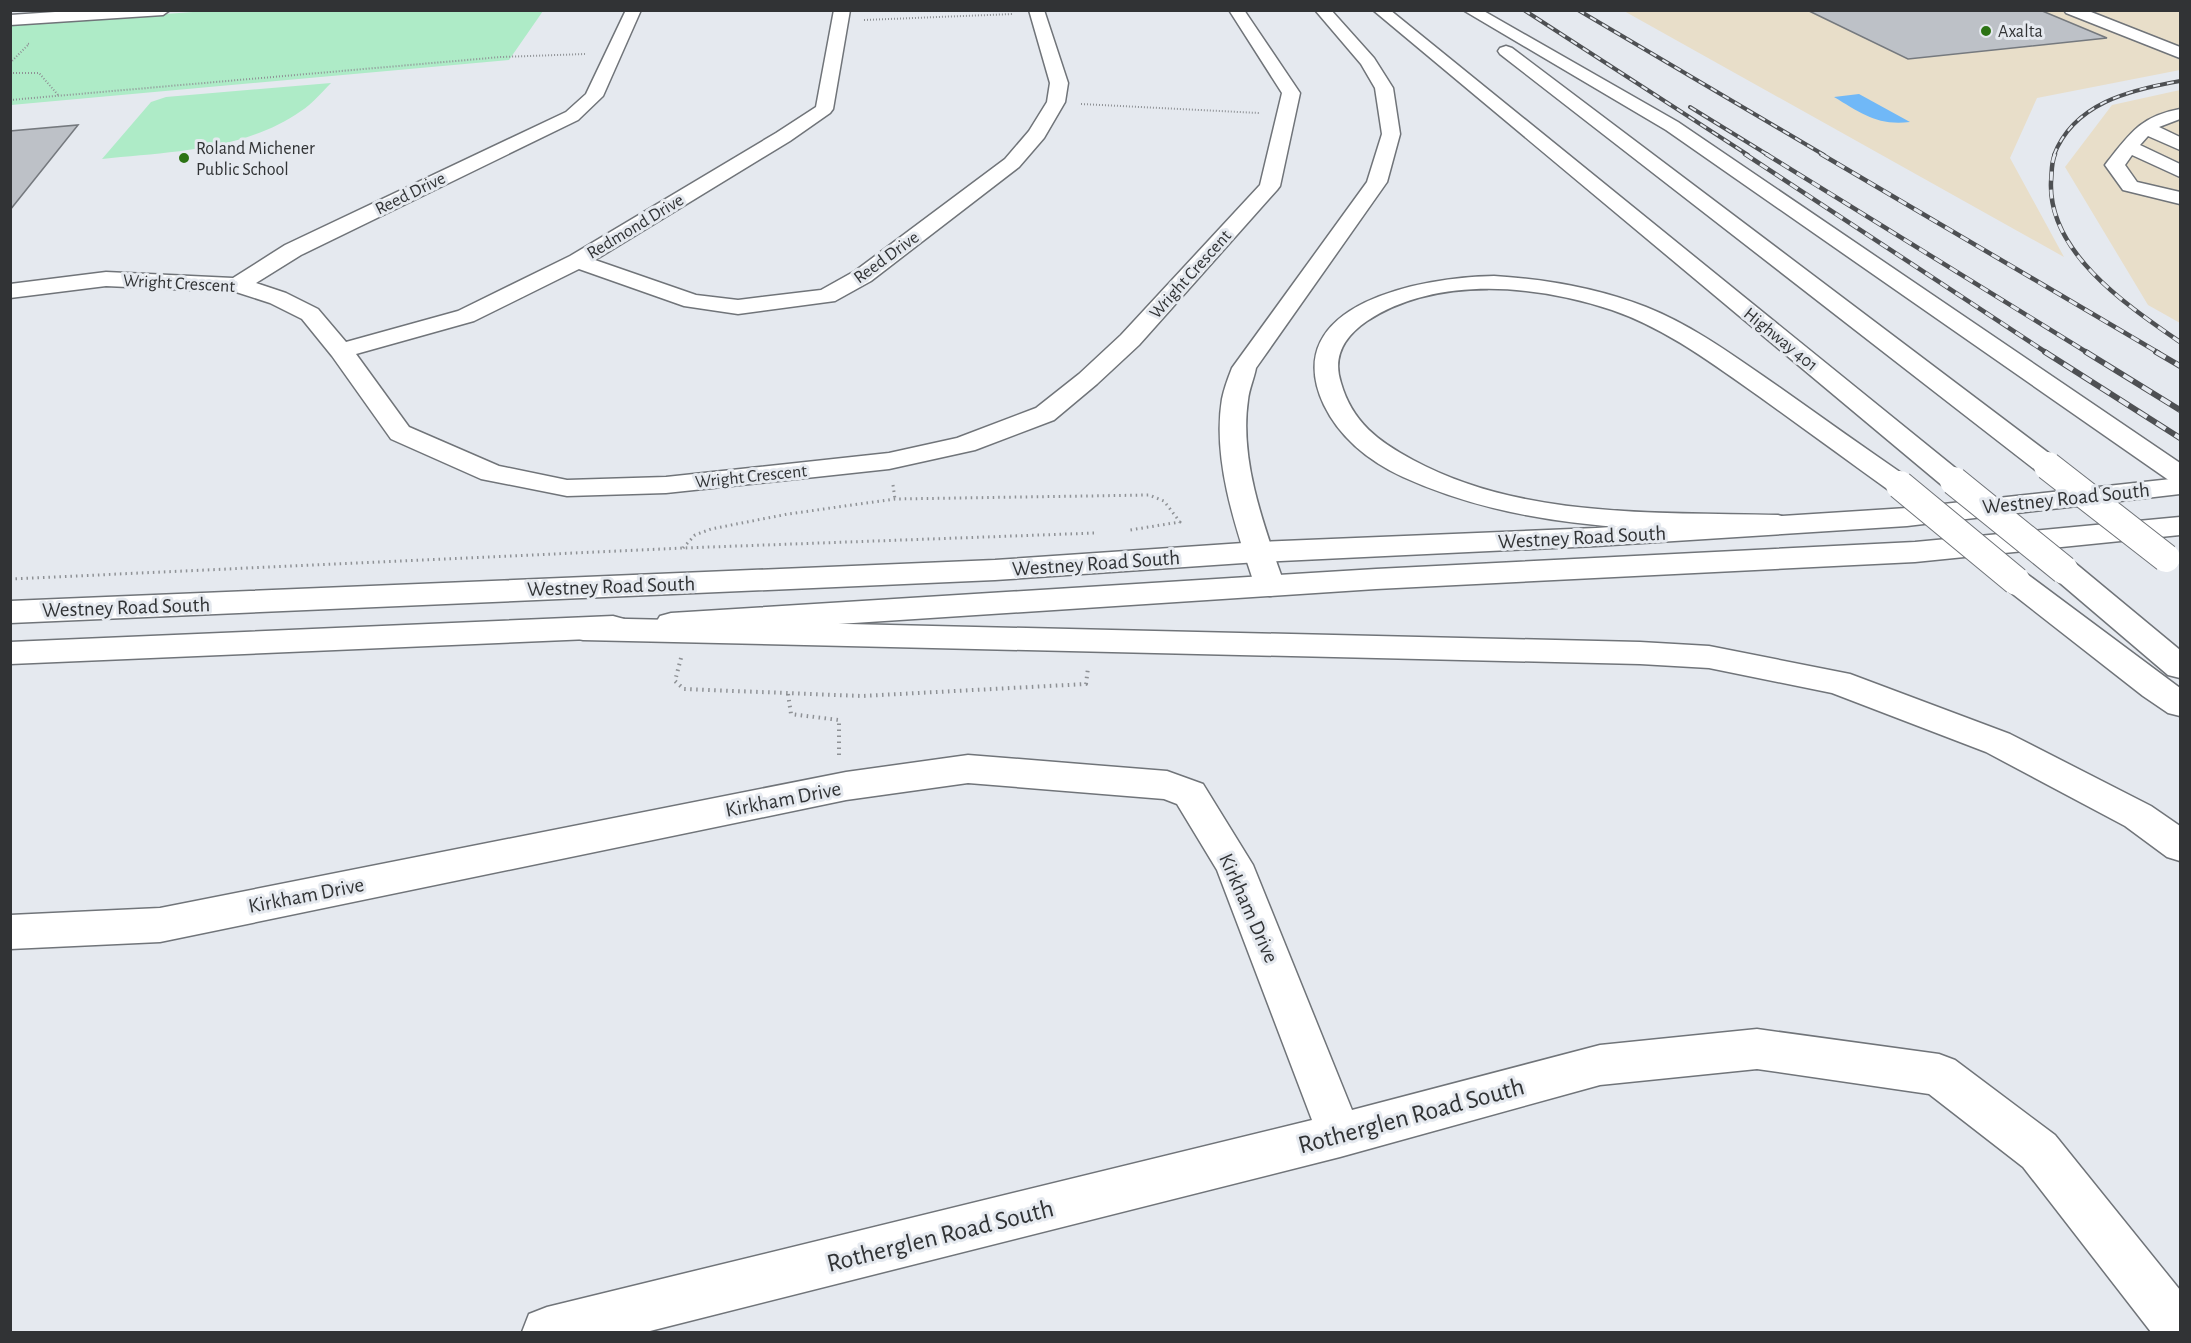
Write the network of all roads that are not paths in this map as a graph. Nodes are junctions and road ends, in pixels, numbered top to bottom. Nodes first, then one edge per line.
1 (164, 10) edge
2 (634, 10) edge
3 (1236, 10) edge
4 (1322, 10) edge
5 (1380, 10) edge
6 (1454, 10) edge
7 (1470, 10) edge
8 (2071, 10) edge
9 (1037, 12) edge
10 (850, 15) edge
11 (10, 20) edge
12 (2181, 53) edge
13 (2181, 114) edge
14 (2146, 128) junction
15 (2181, 144) edge
16 (2130, 147) junction
17 (2181, 171) edge
18 (2181, 198) edge
19 (578, 261) junction
20 (238, 285) junction
21 (10, 291) edge
22 (341, 351) junction
23 (2181, 475) edge
24 (2181, 486) edge
25 (1778, 524) junction
26 (2181, 526) edge
27 (1258, 552) junction
28 (2173, 563) edge
29 (1270, 586) junction
30 (10, 612) edge
31 (583, 629) junction
32 (10, 653) edge
33 (2181, 667) edge
34 (2181, 704) edge
35 (2181, 846) edge
36 (10, 932) edge
37 (1340, 1135) junction
38 (2181, 1329) edge
39 (548, 1332) edge

1 - 11 main road
2 - 20 main road, Reed Drive
3 - 22 main road, Wright Crescent
4 - 27 main road
5 - 33 main road, Highway 401, bridge
6 - 28 main road, bridge
7 - 23 main road
8 - 12 main road
9 - 19 main road, Reed Drive
10 - 19 main road, Redmond Drive
13 - 14 main road
14 - 15 main road
14 - 16 main road
16 - 17 main road
16 - 18 main road
19 - 22 main road, Redmond Drive
20 - 21 main road, Wright Crescent
20 - 22 main road, Wright Crescent
24 - 25 main road, Westney Road South
25 - 27 main road, Westney Road South
25 - 34 main road, bridge
26 - 29 main road, Westney Road South
27 - 29 main road
27 - 30 main road, Westney Road South
29 - 31 main road, Westney Road South
31 - 32 main road, Westney Road South
31 - 35 main road
36 - 37 main road, Kirkham Drive
37 - 38 main road, Rotherglen Road South
37 - 39 main road, Rotherglen Road South

